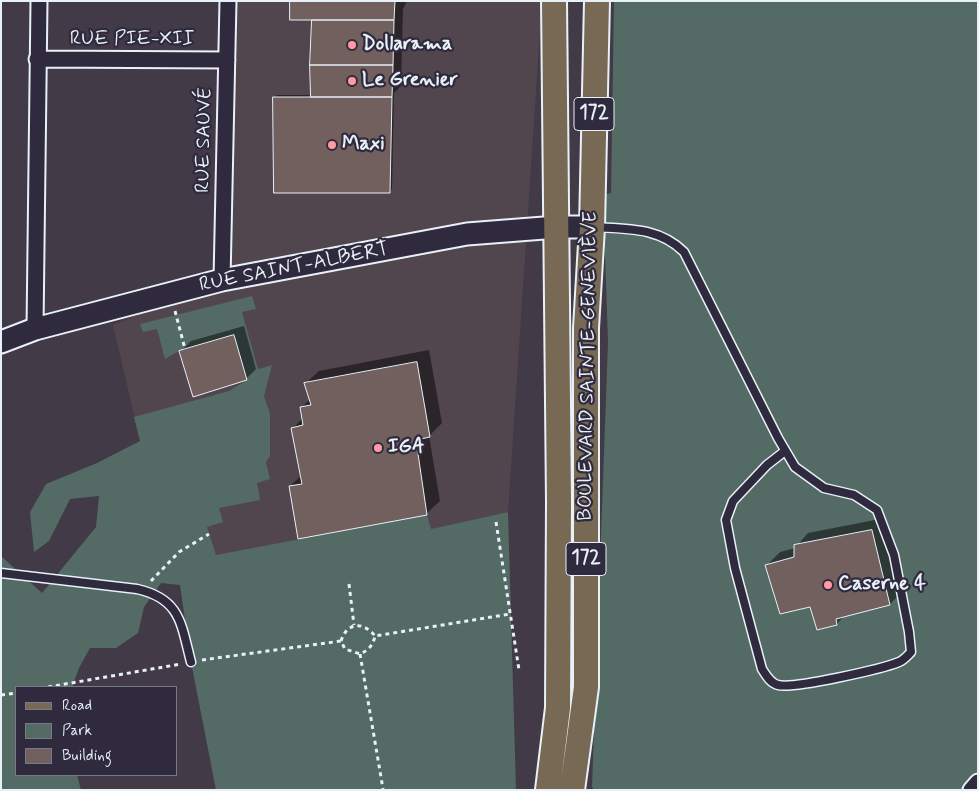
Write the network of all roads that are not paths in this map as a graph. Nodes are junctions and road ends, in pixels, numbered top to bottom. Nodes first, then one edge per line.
1 (39, 1) edge
2 (228, 1) edge
3 (554, 1) edge
4 (596, 1) edge
5 (37, 59) junction
6 (227, 60) junction
7 (557, 227) junction
8 (592, 227) junction
9 (222, 280) junction
10 (35, 330) junction
11 (1, 342) edge
12 (785, 451) junction
13 (1, 573) edge
14 (191, 662) road end
15 (978, 782) edge
16 (548, 790) edge
17 (572, 790) edge
18 (971, 790) edge

1 - 5 street
2 - 6 street, RUE SAUVÉ
3 - 7 main road, BOULEVARD SAINTE-GENEVIÈVE / 172
4 - 8 main road, BOULEVARD SAINTE-GENEVIÈVE / 172
5 - 6 street, RUE PIE-XII
5 - 10 street
6 - 9 street, RUE SAUVÉ
7 - 8 street, RUE SAINT-ALBERT
7 - 9 street, RUE SAINT-ALBERT
7 - 16 main road, BOULEVARD SAINTE-GENEVIÈVE / 172
8 - 12 lane
8 - 17 main road, BOULEVARD SAINTE-GENEVIÈVE / 172
9 - 10 street, RUE SAINT-ALBERT
10 - 11 street, RUE SAINT-ALBERT
12 - 12 lane
13 - 14 lane
15 - 18 street

